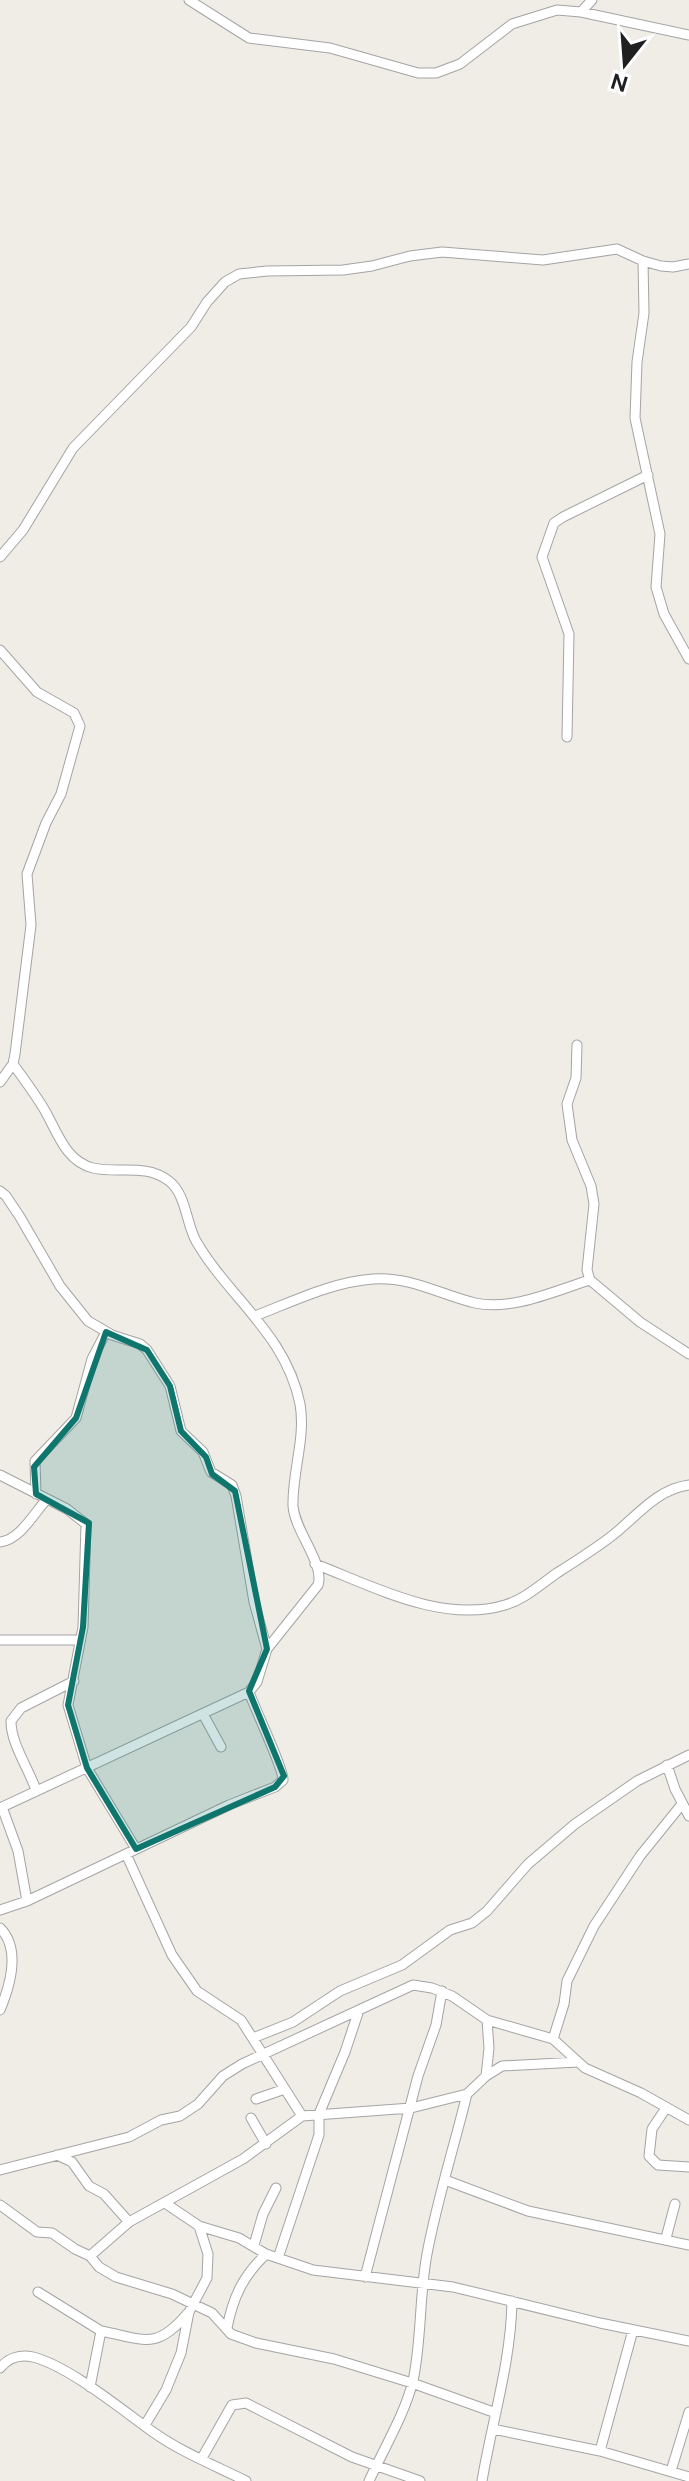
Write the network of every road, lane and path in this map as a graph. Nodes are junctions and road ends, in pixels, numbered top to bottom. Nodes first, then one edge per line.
1 (189, 0) edge
2 (592, 0) edge
3 (581, 12) junction
4 (689, 35) edge
5 (643, 261) junction
6 (689, 264) edge
7 (648, 475) junction
8 (0, 557) edge
9 (0, 650) edge
10 (689, 659) edge
11 (567, 737) dead end
12 (577, 1045) dead end
13 (13, 1064) junction
14 (0, 1082) edge
15 (0, 1191) edge
16 (590, 1280) junction
17 (255, 1316) junction
18 (106, 1332) junction
19 (689, 1354) edge
20 (0, 1475) edge
21 (689, 1485) edge
22 (36, 1494) junction
23 (47, 1499) junction
24 (0, 1542) edge
25 (315, 1564) junction
26 (0, 1640) edge
27 (80, 1640) junction
28 (267, 1649) junction
29 (74, 1681) junction
30 (249, 1692) junction
31 (203, 1714) junction
32 (221, 1747) dead end
33 (689, 1755) edge
34 (667, 1765) junction
35 (87, 1768) junction
36 (36, 1790) junction
37 (682, 1804) junction
38 (1, 1807) edge
39 (689, 1816) edge
40 (131, 1852) junction
41 (27, 1901) junction
42 (0, 1910) edge
43 (0, 1928) edge
44 (442, 1991) junction
45 (0, 2010) edge
46 (359, 2010) junction
47 (487, 2020) junction
48 (253, 2038) junction
49 (553, 2039) junction
50 (264, 2053) junction
51 (578, 2062) junction
52 (486, 2076) junction
53 (285, 2089) junction
54 (467, 2094) junction
55 (256, 2099) dead end
56 (411, 2108) junction
57 (666, 2108) junction
58 (319, 2114) junction
59 (302, 2116) junction
60 (251, 2118) dead end
61 (689, 2120) edge
62 (266, 2144) junction
63 (56, 2155) junction
64 (689, 2167) edge
65 (0, 2170) edge
66 (445, 2180) junction
67 (276, 2188) dead end
68 (165, 2203) junction
69 (675, 2204) dead end
70 (0, 2205) edge
71 (129, 2222) junction
72 (199, 2226) junction
73 (666, 2238) junction
74 (254, 2245) junction
75 (689, 2245) edge
76 (266, 2254) junction
77 (90, 2256) junction
78 (278, 2258) junction
79 (365, 2277) junction
80 (422, 2283) junction
81 (38, 2292) dead end
82 (512, 2301) junction
83 (191, 2309) junction
84 (227, 2328) junction
85 (633, 2330) junction
86 (101, 2331) junction
87 (689, 2341) edge
88 (2, 2360) edge
89 (412, 2383) junction
90 (90, 2387) junction
91 (689, 2412) edge
92 (496, 2413) junction
93 (145, 2425) junction
94 (493, 2429) junction
95 (600, 2451) junction
96 (202, 2458) junction
97 (375, 2467) junction
98 (671, 2471) junction
99 (689, 2477) edge
100 (246, 2481) edge
101 (369, 2481) edge
102 (420, 2481) edge
103 (482, 2481) edge

1 - 3 street
2 - 3 street
3 - 4 street
5 - 6 street
5 - 7 street
5 - 8 street
7 - 10 street
7 - 11 street
9 - 13 street
12 - 16 street
13 - 14 street
13 - 17 street
15 - 18 street
16 - 17 street
16 - 19 street
17 - 25 street
18 - 22 street
18 - 28 street
20 - 22 street
21 - 25 street
22 - 23 street
23 - 24 street
23 - 27 street
25 - 28 street
26 - 27 street
27 - 29 street
28 - 30 street
29 - 35 street
29 - 36 street
30 - 31 street
30 - 40 street
31 - 32 street
31 - 35 street
33 - 34 street
34 - 37 street
34 - 48 street
35 - 36 street
35 - 40 street
36 - 38 street
37 - 39 street
37 - 49 street
38 - 41 street
40 - 41 street
40 - 48 street
41 - 42 street
43 - 45 street
44 - 46 street
44 - 47 street
44 - 56 street
46 - 50 street
46 - 58 street
47 - 49 street
47 - 52 street
48 - 50 street
49 - 51 street
50 - 53 street
50 - 63 street
51 - 52 street
51 - 57 street
52 - 54 street
53 - 55 street
53 - 59 street
54 - 56 street
54 - 66 street
56 - 58 street
56 - 79 street
57 - 61 street
57 - 64 street
58 - 59 street
58 - 78 street
59 - 62 street
60 - 62 street
62 - 68 street
63 - 65 street
63 - 71 street
66 - 73 street
66 - 80 street
67 - 74 street
68 - 71 street
68 - 72 street
69 - 73 street
70 - 77 street
71 - 77 street
72 - 74 street
72 - 83 street
73 - 75 street
74 - 76 street
76 - 78 street
76 - 84 street
77 - 83 street
78 - 79 street
79 - 80 street
80 - 82 street
80 - 89 street
81 - 86 street
82 - 85 street
82 - 92 street
83 - 84 street
83 - 86 street
83 - 93 street
84 - 89 street
85 - 87 street
85 - 95 street
86 - 90 street
88 - 90 street
89 - 92 street
89 - 97 street
90 - 93 street
91 - 98 street
92 - 94 street
93 - 96 street
94 - 95 street
94 - 103 street
95 - 98 street
96 - 97 street
96 - 100 street
97 - 101 street
97 - 102 street
98 - 99 street

